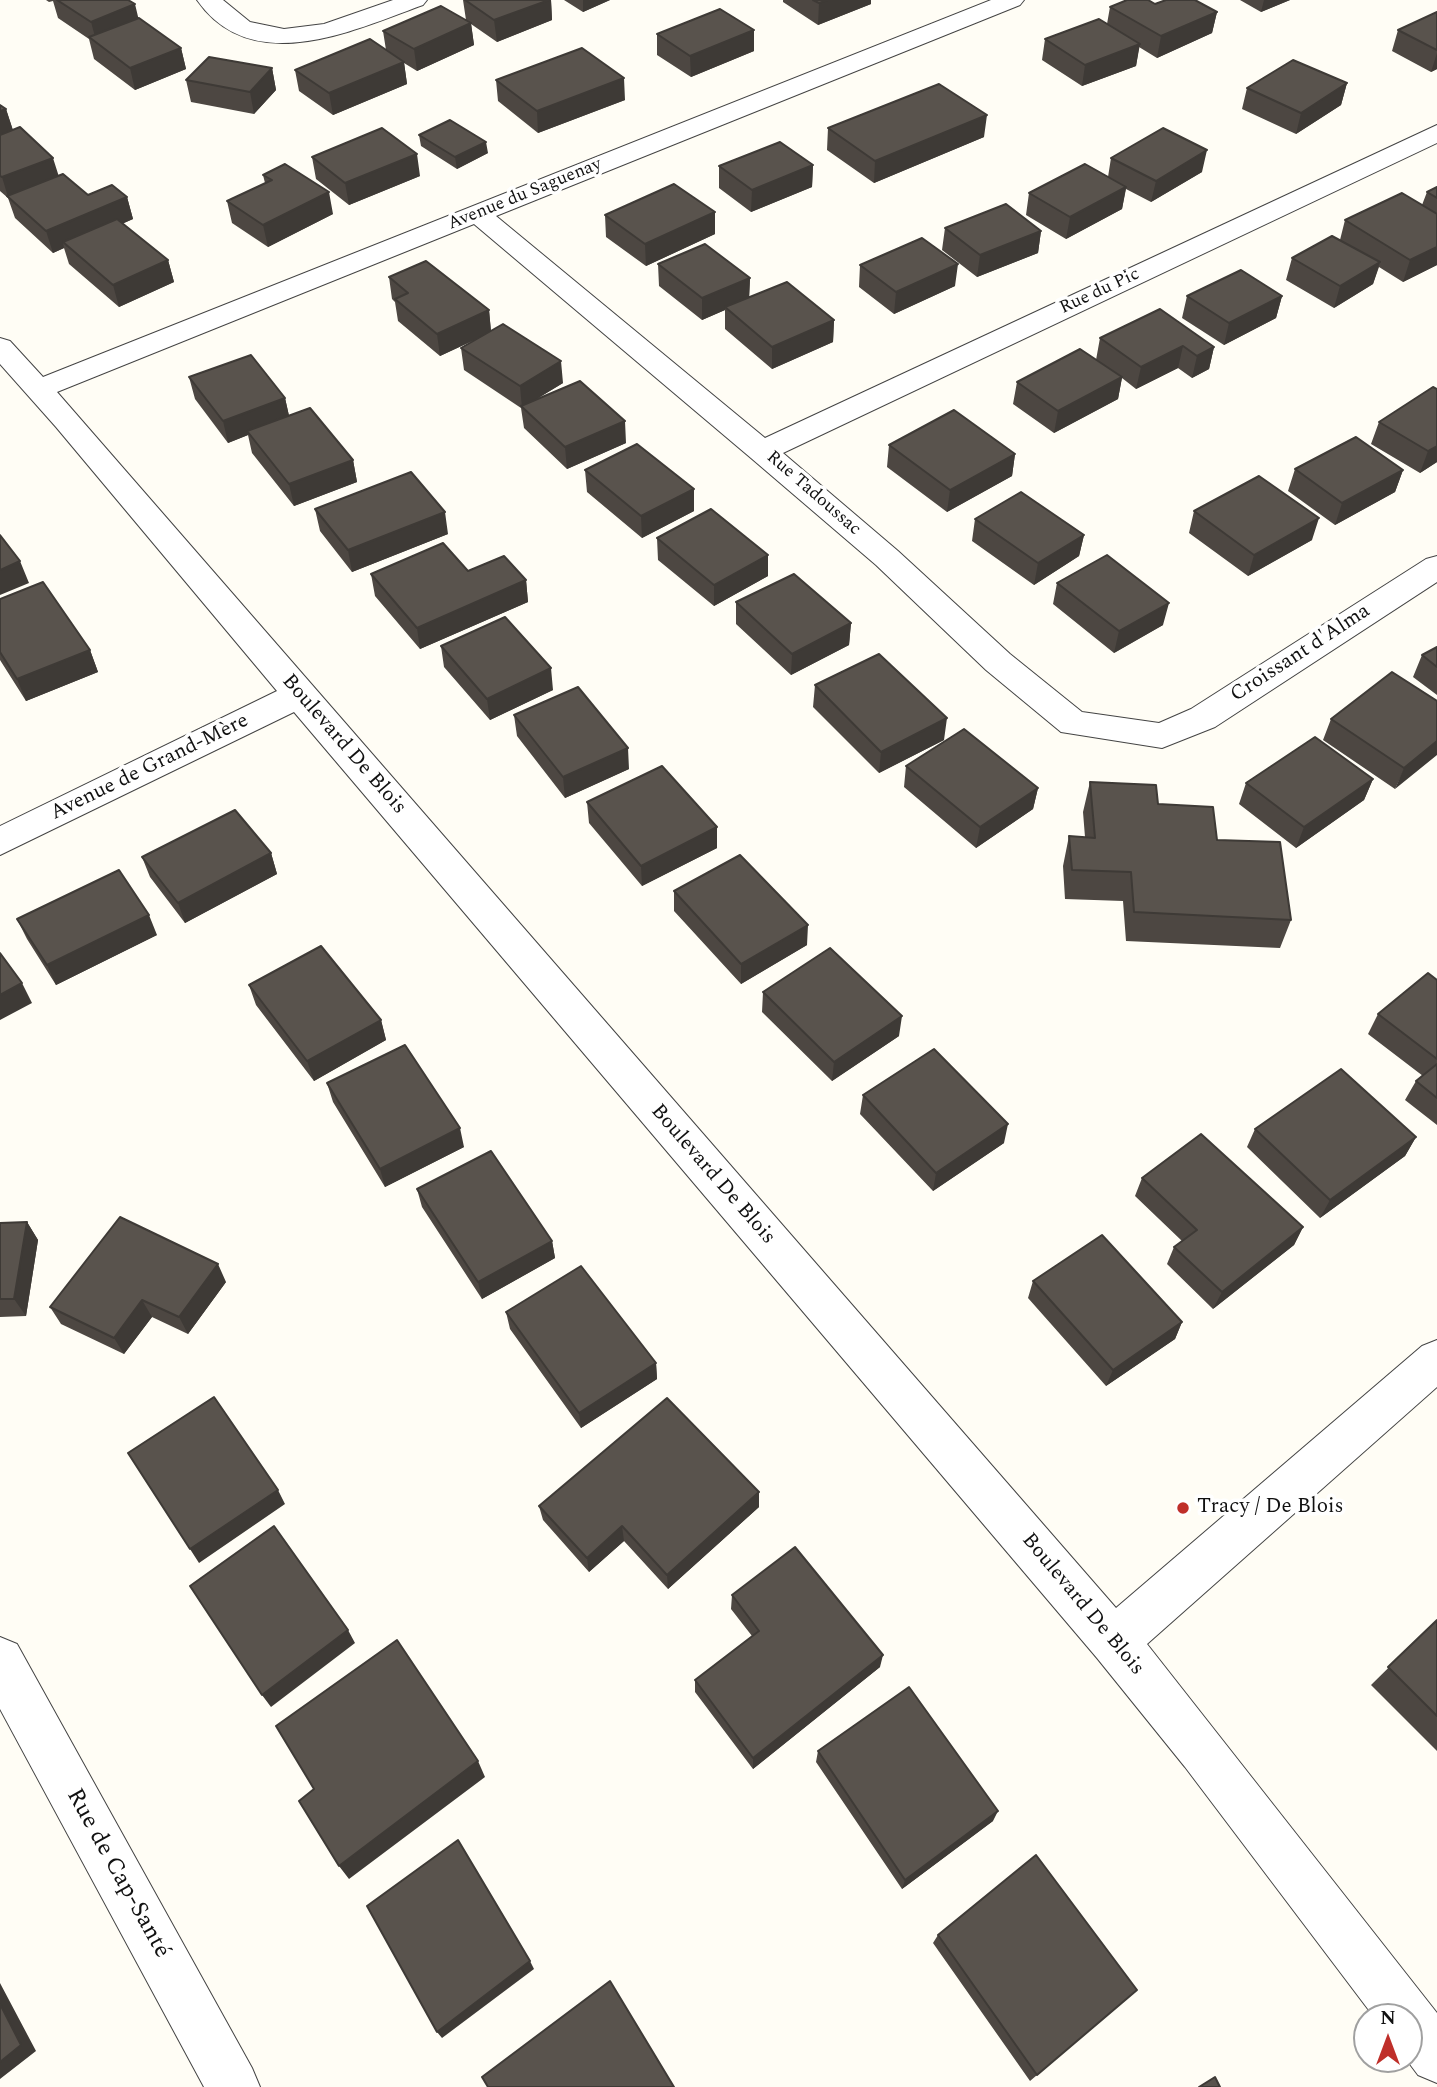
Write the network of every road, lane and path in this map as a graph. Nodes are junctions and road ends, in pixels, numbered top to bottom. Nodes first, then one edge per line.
1 (209, 0) edge
2 (415, 0) edge
3 (1012, 0) edge
4 (973, 6) edge
5 (1437, 133) edge
6 (478, 214) junction
7 (0, 347) edge
8 (38, 389) junction
9 (762, 451) junction
10 (1437, 567) edge
11 (299, 695) junction
12 (1162, 736) joint
13 (0, 842) edge
14 (1437, 1360) edge
15 (1114, 1641) junction
16 (0, 1661) edge
17 (1396, 2003) edge
18 (1423, 2038) edge
19 (1437, 2056) edge
20 (233, 2087) edge

1 - 2 street
3 - 4 street, Avenue du Saguenay
4 - 6 street, Avenue du Saguenay
5 - 9 street, Rue du Pic
6 - 8 street, Avenue du Saguenay
6 - 9 street, Rue Tadoussac
7 - 8 street, Boulevard De Blois
8 - 11 street, Boulevard De Blois
9 - 12 street, Rue Tadoussac
10 - 12 street, Croissant d'Alma
11 - 13 street, Avenue de Grand-Mère
11 - 15 street, Boulevard De Blois
14 - 15 street
15 - 17 street, Boulevard De Blois
16 - 20 street, Rue de Cap-Santé
18 - 19 street, Boulevard De Blois

